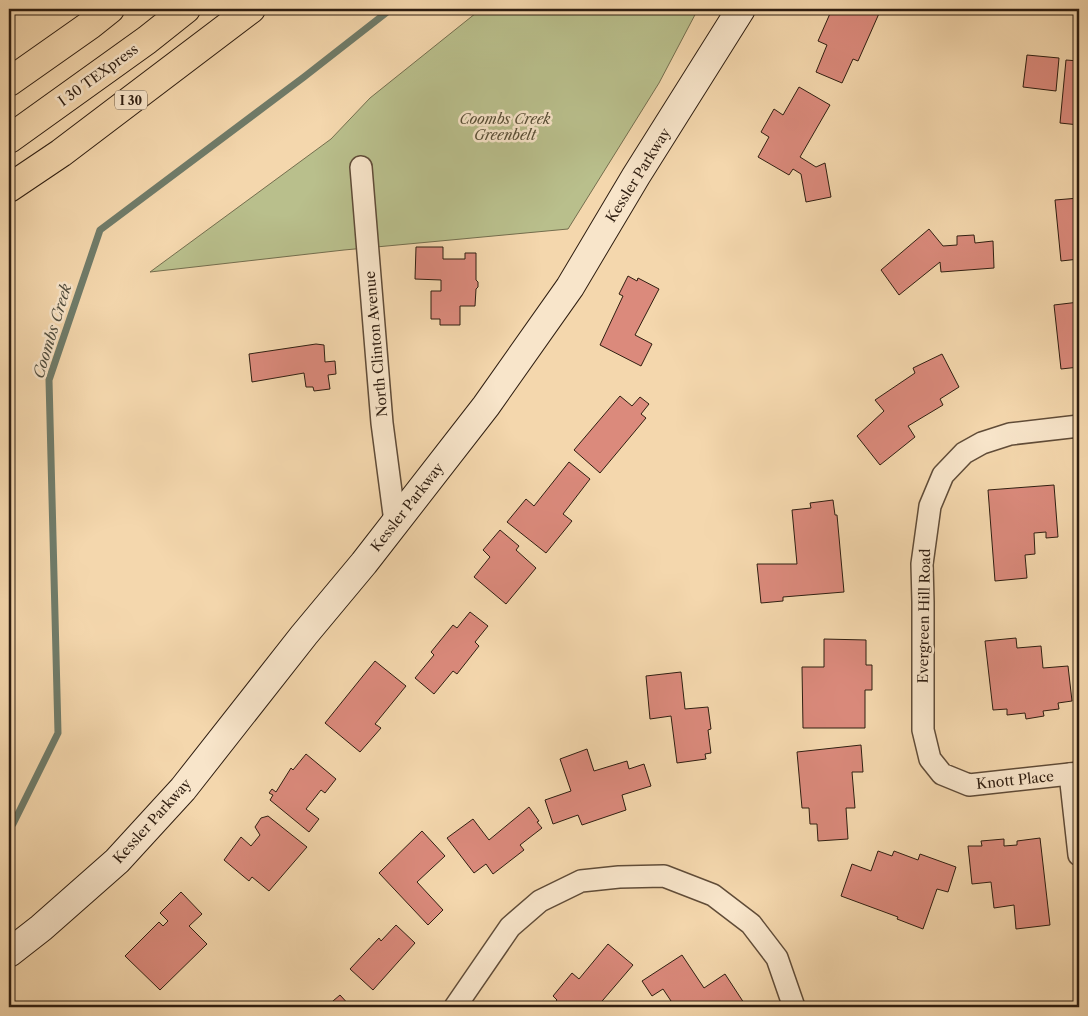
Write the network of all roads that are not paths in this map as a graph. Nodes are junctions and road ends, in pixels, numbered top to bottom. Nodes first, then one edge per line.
1 (186, 9) edge
2 (251, 9) edge
3 (741, 9) edge
4 (100, 14) edge
5 (9, 82) edge
6 (9, 139) edge
7 (362, 167) dead end
8 (9, 188) edge
9 (1079, 426) edge
10 (395, 522) junction
11 (930, 759) joint
12 (1075, 774) edge
13 (1079, 855) edge
14 (9, 953) edge
15 (455, 1007) edge
16 (794, 1007) edge

1 - 6 highway, I 30 TEXpress
2 - 8 highway, I 30
3 - 10 street, Kessler Parkway
4 - 5 highway
7 - 10 street, North Clinton Avenue
9 - 11 street, Evergreen Hill Road
10 - 14 street, Kessler Parkway
11 - 12 street, Knott Place
12 - 13 street
15 - 16 street

